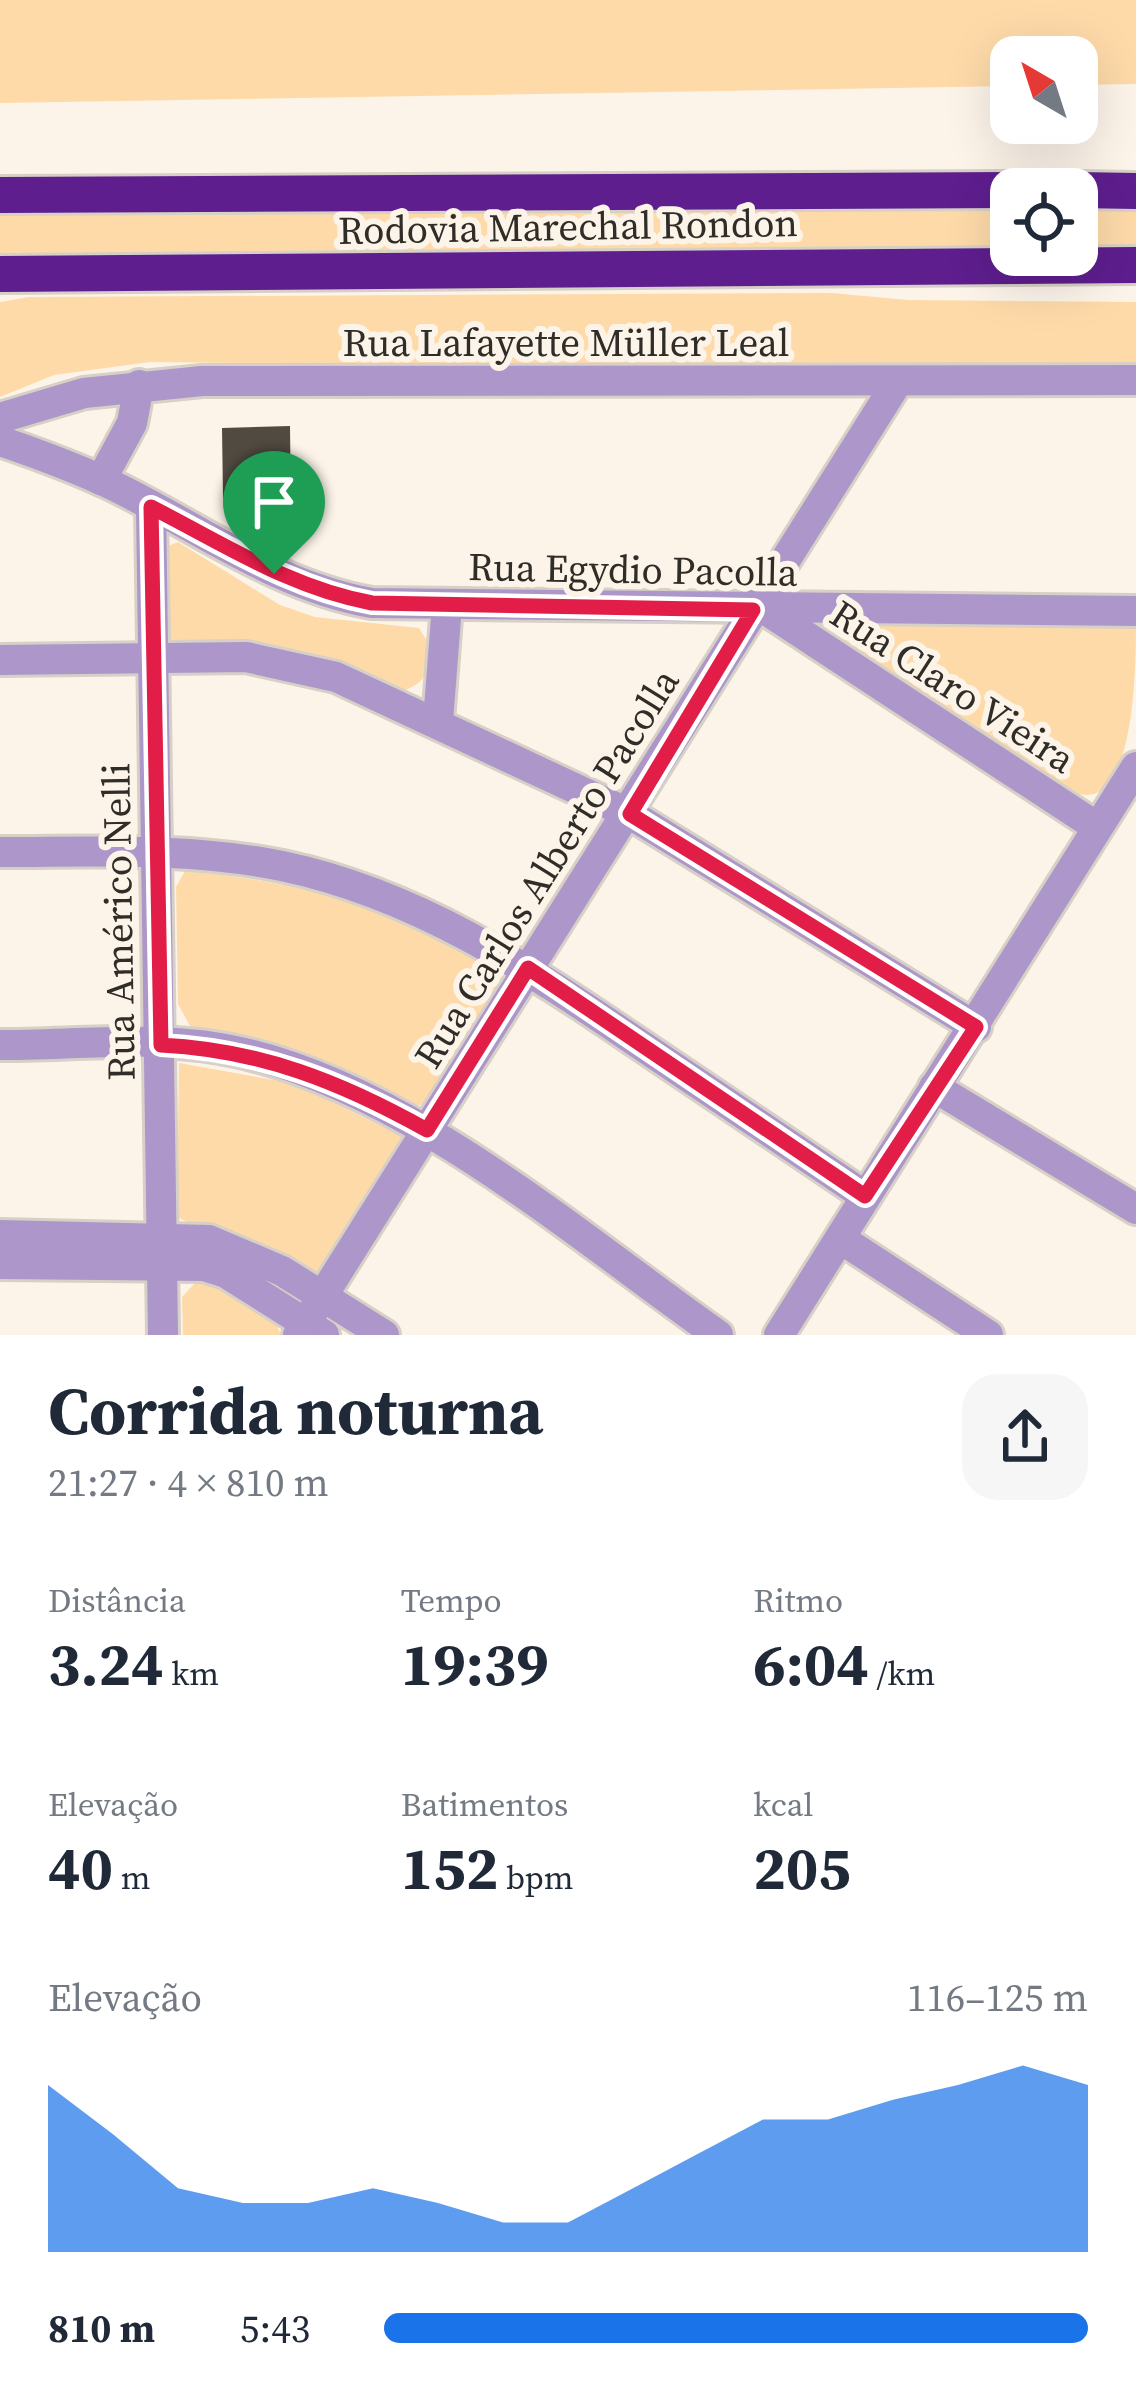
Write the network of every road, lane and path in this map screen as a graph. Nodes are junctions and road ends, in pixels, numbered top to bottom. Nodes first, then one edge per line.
1 (990, 190) edge
2 (1098, 190) edge
3 (1136, 190) edge
4 (0, 195) edge
5 (1136, 265) edge
6 (125, 272) junction
7 (0, 274) edge
8 (0, 295) edge
9 (1136, 380) edge
10 (898, 381) junction
11 (139, 385) junction
12 (0, 418) edge
13 (0, 441) edge
14 (101, 480) junction
15 (151, 507) junction
16 (446, 605) junction
17 (760, 610) junction
18 (1136, 610) edge
19 (154, 657) junction
20 (0, 661) edge
21 (438, 721) junction
22 (1136, 767) edge
23 (630, 814) junction
24 (1097, 827) junction
25 (154, 851) junction
26 (0, 852) edge
27 (528, 968) junction
28 (976, 1027) junction
29 (161, 1045) junction
30 (0, 1046) edge
31 (934, 1087) junction
32 (427, 1130) junction
33 (865, 1196) junction
34 (1135, 1204) edge
35 (0, 1234) edge
36 (841, 1239) junction
37 (160, 1253) junction
38 (0, 1264) edge
39 (312, 1322) edge
40 (164, 1335) edge
41 (384, 1335) edge
42 (718, 1335) edge
43 (779, 1335) edge
44 (988, 1335) edge

1 - 4 highway, Rodovia Marechal Rondon
2 - 3 highway
5 - 6 highway, Rodovia Marechal Rondon
6 - 7 highway, Rodovia Marechal Rondon
6 - 8 highway
9 - 10 street, Rua Lafayette Müller Leal
10 - 11 street, Rua Lafayette Müller Leal
10 - 17 street, Rua Carlos Alberto Pacolla
11 - 12 street, Rua Lafayette Müller Leal
11 - 14 street
13 - 14 street, Rua Egydio Pacolla
14 - 15 street, Rua Egydio Pacolla
15 - 16 street, Rua Egydio Pacolla
15 - 19 street, Rua Américo Nelli
16 - 17 street, Rua Egydio Pacolla
16 - 21 street
17 - 18 street, Rua Egydio Pacolla
17 - 23 street, Rua Carlos Alberto Pacolla
17 - 24 street, Rua Claro Vieira
19 - 20 street
19 - 21 street
19 - 25 street, Rua Américo Nelli
21 - 23 street
22 - 24 street
23 - 27 street, Rua Carlos Alberto Pacolla
23 - 28 street
24 - 28 street
25 - 26 street
25 - 27 street
25 - 29 street, Rua Américo Nelli
27 - 32 street, Rua Carlos Alberto Pacolla
27 - 33 street
28 - 31 street
29 - 30 street
29 - 32 street
29 - 37 street, Rua Américo Nelli
31 - 33 street
31 - 34 street
32 - 39 street, Rua Carlos Alberto Pacolla
32 - 42 street
33 - 36 street
35 - 37 street
36 - 43 street
36 - 44 street
37 - 38 street
37 - 39 street
37 - 40 street, Rua Américo Nelli
39 - 41 street

